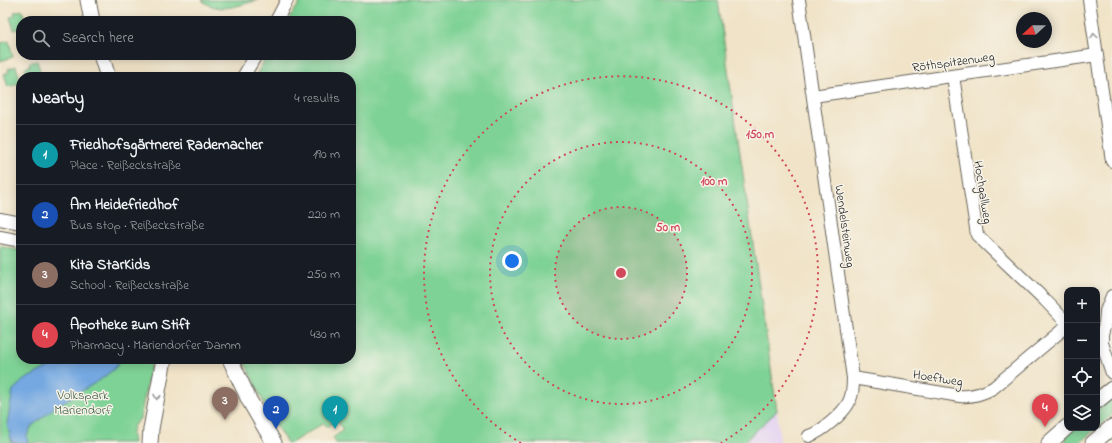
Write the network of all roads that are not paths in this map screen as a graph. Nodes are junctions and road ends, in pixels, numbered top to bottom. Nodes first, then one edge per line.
1 (88, 0) edge
2 (288, 0) edge
3 (799, 0) edge
4 (1089, 0) edge
5 (91, 16) edge
6 (279, 16) edge
7 (1097, 55) junction
8 (103, 60) edge
9 (253, 60) edge
10 (106, 72) edge
11 (246, 72) edge
12 (953, 76) junction
13 (813, 96) junction
14 (1112, 161) edge
15 (0, 219) edge
16 (16, 222) edge
17 (0, 237) edge
18 (16, 240) edge
19 (1112, 296) edge
20 (1066, 323) edge
21 (1105, 326) edge
22 (1064, 327) edge
23 (163, 364) edge
24 (232, 364) edge
25 (1112, 373) edge
26 (853, 378) junction
27 (1112, 389) edge
28 (1100, 399) edge
29 (1112, 427) edge
30 (1064, 430) edge
31 (809, 436) dead end
32 (150, 443) edge
33 (274, 443) edge
34 (1049, 443) edge
35 (1094, 443) edge

1 - 5 main road
2 - 6 street
3 - 13 street, Wendelsteinweg
7 -> 4 street
7 - 12 street, Röthspitzenweg
7 - 14 street
8 - 10 main road
9 - 11 street
12 - 13 street, Röthspitzenweg
12 - 20 street, Hochgallweg
13 - 26 street, Wendelsteinweg
15 - 16 street
17 - 18 street
19 - 21 street
21 - 25 street
22 - 26 street, Hoeftweg
23 -> 32 main road
24 - 33 main road
26 - 31 street, Wendelsteinweg
27 - 28 main road
29 - 35 main road
30 - 34 main road

